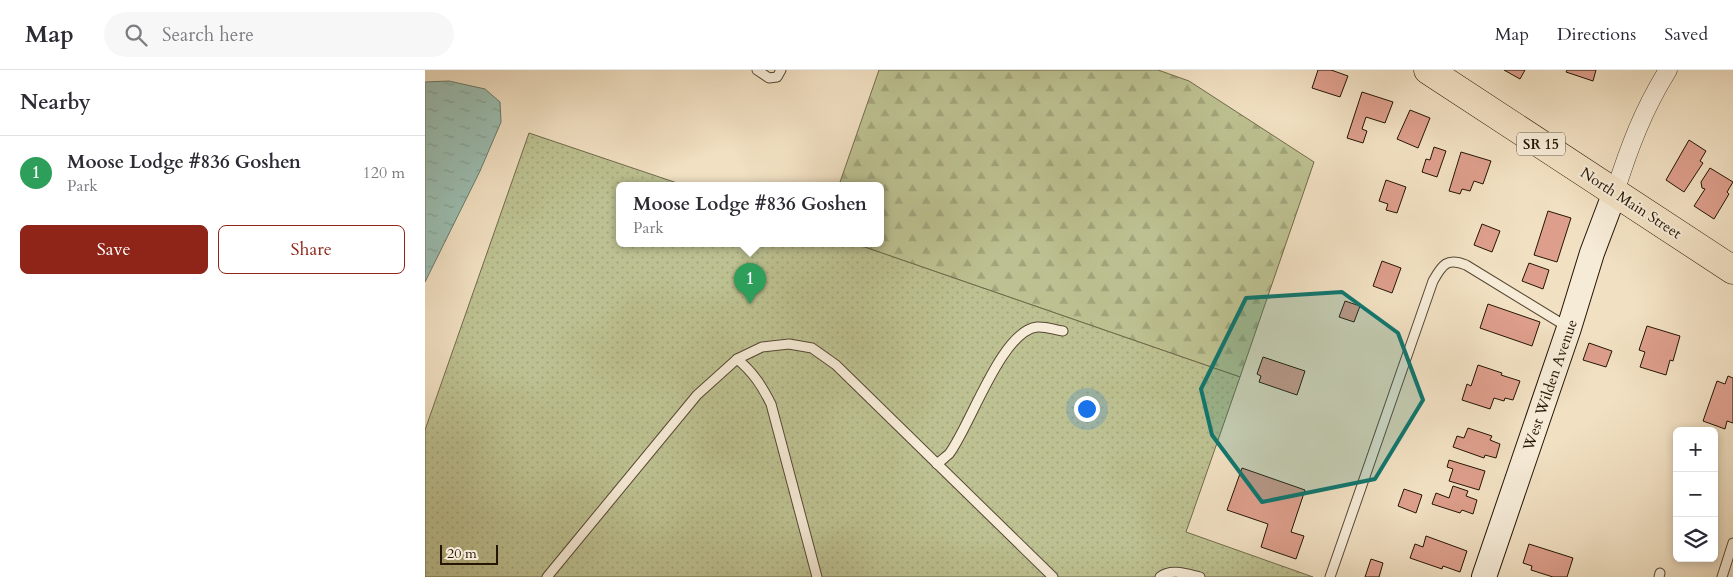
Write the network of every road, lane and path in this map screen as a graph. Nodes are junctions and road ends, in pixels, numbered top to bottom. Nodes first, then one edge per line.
1 (757, 70) edge
2 (781, 70) edge
3 (1428, 70) edge
4 (1668, 70) edge
5 (1615, 192) junction
6 (1733, 270) edge
7 (1569, 328) junction
8 (1063, 331) dead end
9 (737, 359) junction
10 (937, 464) junction
11 (1733, 544) edge
12 (547, 577) edge
13 (817, 577) edge
14 (1053, 577) edge
15 (1160, 577) edge
16 (1200, 577) edge
17 (1330, 577) edge
18 (1484, 577) edge
19 (1722, 577) edge

1 - 2 lane
3 - 5 main road, North Main Street / SR 15
4 - 5 street
5 - 6 main road, North Main Street / SR 15
5 - 7 street, West Wilden Avenue
7 - 17 lane
7 - 18 street, West Wilden Avenue
8 - 10 lane
9 - 10 lane
9 - 12 lane
9 - 13 lane
10 - 14 lane
11 - 19 lane
15 - 16 lane

